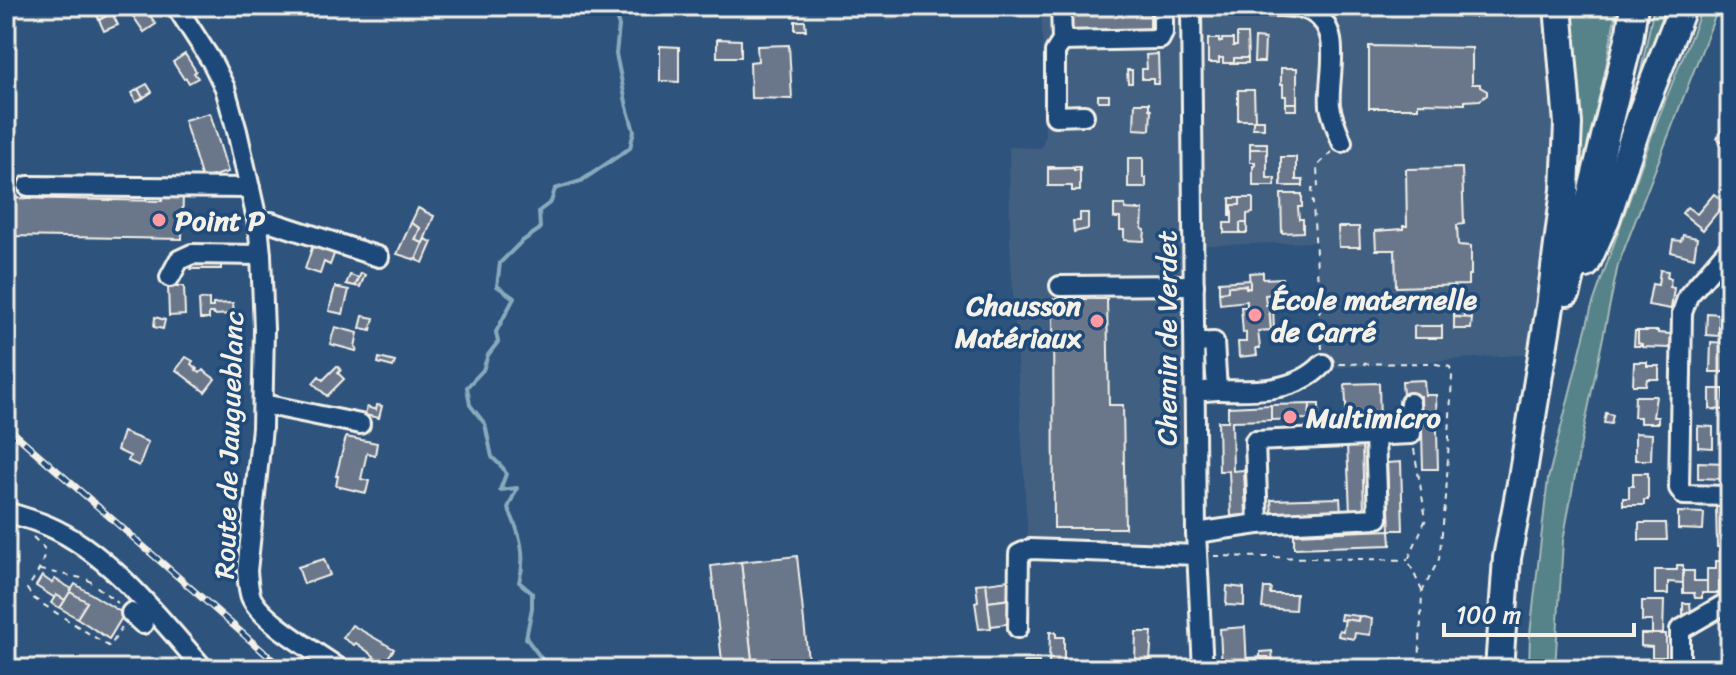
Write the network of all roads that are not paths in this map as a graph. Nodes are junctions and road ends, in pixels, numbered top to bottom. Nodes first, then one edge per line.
1 (176, 6) edge
2 (1061, 6) edge
3 (1163, 6) edge
4 (1191, 6) edge
5 (1249, 6) edge
6 (1558, 6) edge
7 (1634, 6) edge
8 (1683, 6) edge
9 (1062, 41) junction
10 (1084, 115) dead end
11 (1342, 142) road end
12 (28, 186) dead end
13 (250, 188) junction
14 (258, 224) junction
15 (1730, 247) edge
16 (261, 255) junction
17 (379, 257) dead end
18 (170, 277) dead end
19 (1194, 285) junction
20 (1060, 286) dead end
21 (1556, 333) junction
22 (1195, 343) junction
23 (1323, 364) road end
24 (1215, 390) junction
25 (1194, 392) junction
26 (1410, 403) dead end
27 (263, 404) junction
28 (360, 424) dead end
29 (1375, 436) junction
30 (1522, 478) junction
31 (1730, 496) edge
32 (6, 512) edge
33 (1258, 524) junction
34 (1196, 533) junction
35 (1197, 555) junction
36 (1730, 601) edge
37 (1018, 628) dead end
38 (204, 669) edge
39 (340, 669) edge
40 (1203, 669) edge
41 (1499, 669) edge
42 (1680, 669) edge

1 - 13 street, Route de Jaugueblanc
2 - 9 street
3 - 9 street
4 - 19 street, Chemin de Verdet
5 - 11 street
6 - 30 highway
7 - 21 highway
8 - 21 highway
9 - 10 street
12 - 13 street
13 - 14 street, Route de Jaugueblanc
14 - 16 street, Route de Jaugueblanc
14 - 17 street
15 - 31 street
16 - 18 street
16 - 27 street, Route de Jaugueblanc
19 - 20 street
19 - 22 street, Chemin de Verdet
21 - 30 highway
22 - 24 street
22 - 25 street, Chemin de Verdet
23 - 24 street
24 - 25 street
25 - 34 street, Chemin de Verdet
26 - 29 street
27 - 28 street
27 - 39 street, Route de Jaugueblanc
29 - 33 street
29 - 33 street
30 - 41 highway
32 - 38 street
33 - 34 street
34 - 35 street, Chemin de Verdet
35 - 37 street
35 - 40 street, Chemin de Verdet
36 - 42 street

